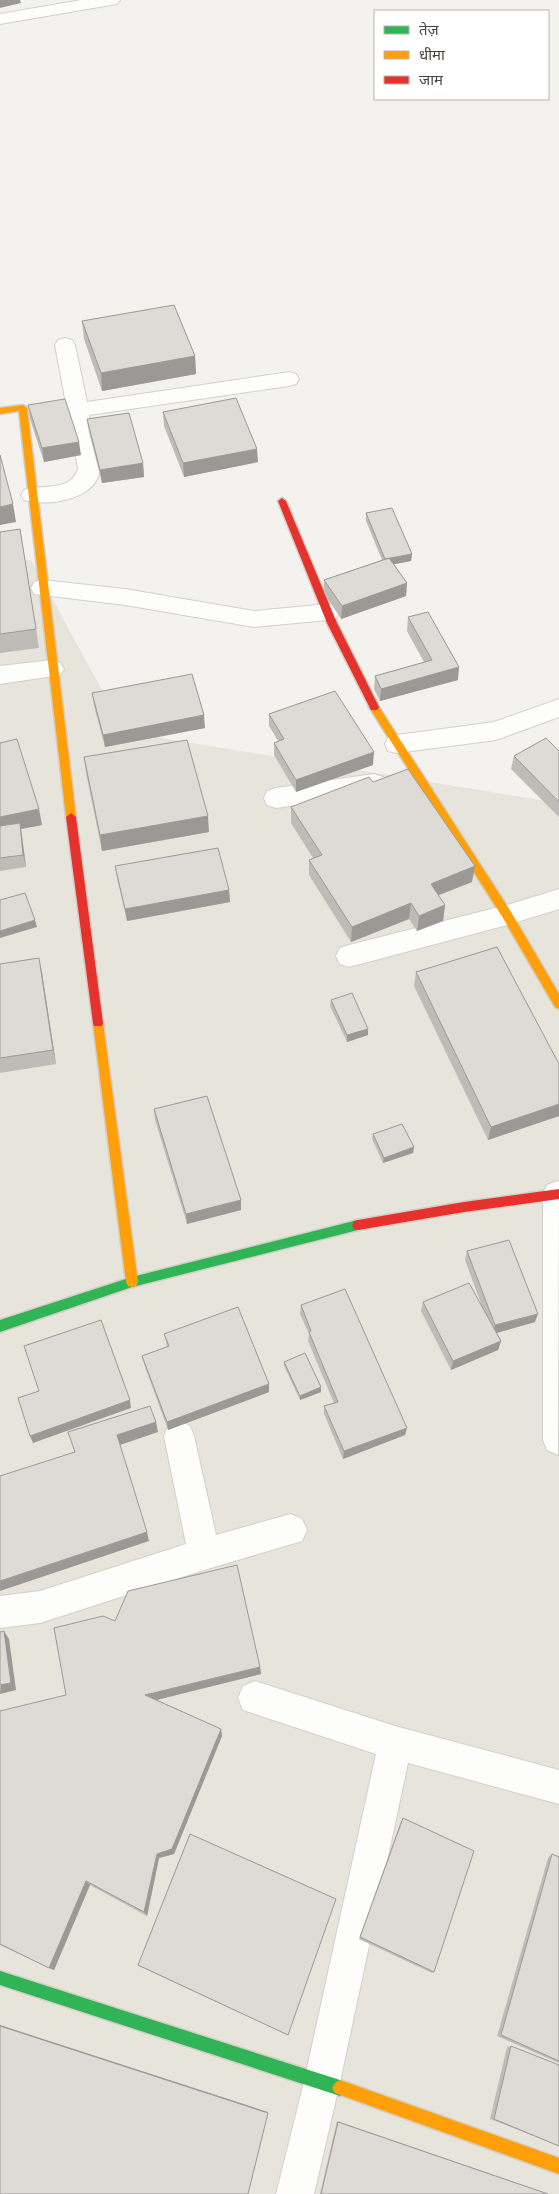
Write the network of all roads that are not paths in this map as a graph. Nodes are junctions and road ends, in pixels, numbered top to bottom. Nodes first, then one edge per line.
1 (111, 0) edge
2 (0, 19) edge
3 (65, 345) dead end
4 (288, 379) dead end
5 (77, 410) junction
6 (0, 411) edge
7 (32, 495) junction
8 (282, 500) dead end
9 (42, 588) junction
10 (328, 612) junction
11 (52, 669) junction
12 (0, 675) edge
13 (559, 708) edge
14 (397, 744) junction
15 (419, 778) junction
16 (276, 798) dead end
17 (559, 898) edge
18 (507, 915) junction
19 (349, 956) dead end
20 (559, 1004) edge
21 (558, 1194) edge
22 (132, 1282) junction
23 (0, 1326) edge
24 (179, 1436) edge
25 (558, 1440) edge
26 (291, 1530) dead end
27 (204, 1554) junction
28 (0, 1612) edge
29 (255, 1698) dead end
30 (395, 1743) junction
31 (559, 1787) edge
32 (0, 1978) edge
33 (322, 2082) junction
34 (559, 2166) edge
35 (295, 2194) edge

1 - 2 street
3 - 5 street
4 - 5 street
5 - 7 street
6 - 7 street
7 - 9 street
8 - 10 street
9 - 10 street
9 - 11 street
10 - 14 street
11 - 12 street
11 - 22 street
13 - 14 street
14 - 15 street
15 - 16 street
15 - 18 street
17 - 18 street
18 - 19 street
18 - 20 street
21 - 22 street
21 - 25 street
22 - 23 street
24 - 27 street
26 - 27 street
27 - 28 street
29 - 30 street
30 - 31 street
30 - 33 street
32 - 33 street
33 - 34 street
33 - 35 street

